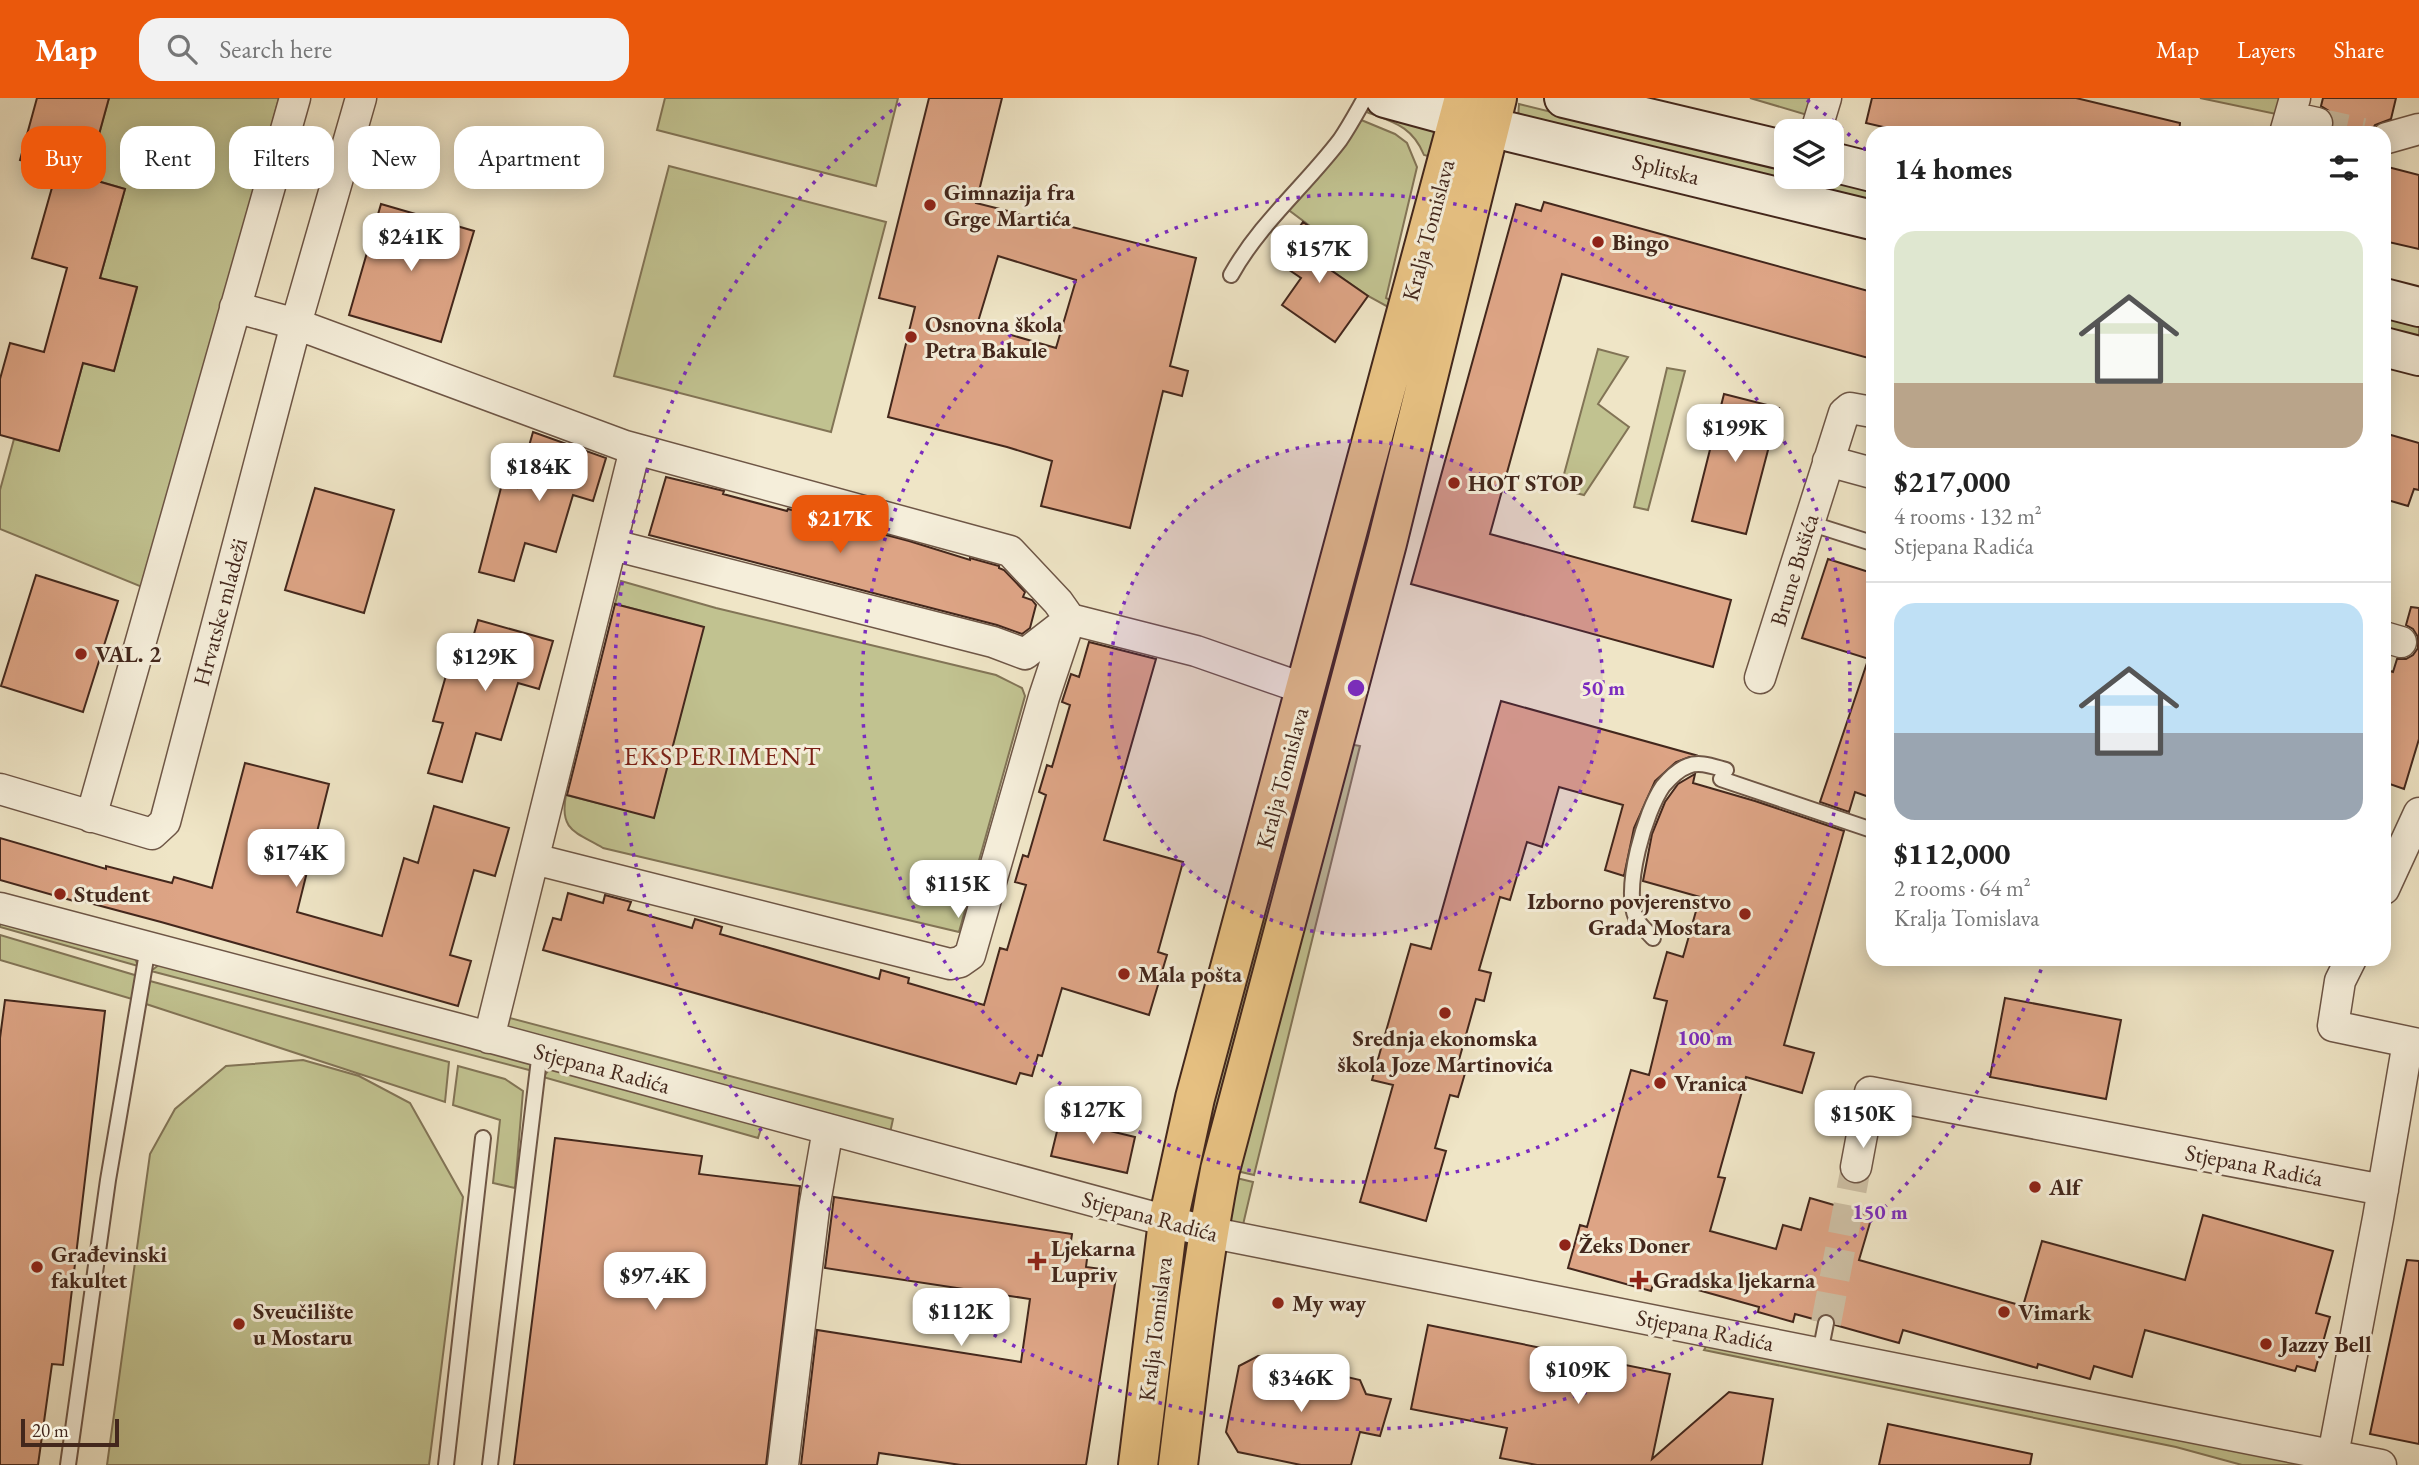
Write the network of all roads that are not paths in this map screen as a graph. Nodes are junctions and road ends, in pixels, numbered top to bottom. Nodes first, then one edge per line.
1 (295, 98) edge
2 (361, 98) edge
3 (1365, 98) edge
4 (1385, 98) edge
5 (1564, 98) edge
6 (1826, 98) edge
7 (1477, 110) edge
8 (1820, 119) edge
9 (2419, 129) edge
10 (2391, 137) edge
11 (1774, 148) edge
12 (1844, 165) edge
13 (1866, 170) edge
14 (1866, 218) edge
15 (1231, 275) dead end
16 (2391, 300) edge
17 (235, 307) junction
18 (2419, 307) edge
19 (296, 324) junction
20 (2391, 349) edge
21 (2419, 356) edge
22 (1866, 411) edge
23 (635, 449) junction
24 (1828, 461) junction
25 (1866, 472) edge
26 (1809, 523) junction
27 (1866, 541) edge
28 (613, 545) junction
29 (1070, 619) junction
30 (1760, 678) dead end
31 (1305, 689) junction
32 (0, 789) edge
33 (2419, 813) edge
34 (91, 817) junction
35 (1866, 828) edge
36 (534, 859) junction
37 (2391, 874) edge
38 (0, 908) edge
39 (1653, 938) dead end
40 (148, 947) junction
41 (2348, 966) edge
42 (489, 1038) junction
43 (2414, 1043) edge
44 (540, 1051) junction
45 (828, 1129) junction
46 (483, 1138) dead end
47 (1856, 1167) tunnel mouth
48 (2383, 1190) junction
49 (1168, 1221) junction
50 (1208, 1232) junction
51 (1826, 1323) tunnel mouth
52 (1820, 1353) junction
53 (2333, 1455) junction
54 (68, 1465) edge
55 (446, 1465) edge
56 (490, 1465) edge
57 (783, 1465) edge
58 (1138, 1465) edge
59 (1178, 1465) edge
60 (2381, 1465) edge

1 - 17 street
2 - 19 street, Hrvatske mladeži
3 - 15 lane
4 - 7 main road, Splitska
5 - 11 main road, Splitska
6 - 8 street
7 - 14 main road, Splitska
7 - 31 main road, Kralja Tomislava
7 - 50 main road, Kralja Tomislava
9 - 10 street
12 - 13 main road
16 - 18 main road
17 - 19 street
17 - 34 street
19 - 23 street
19 - 34 street, Hrvatske mladeži
20 - 21 main road
22 - 24 street, Brune Bušića
23 - 28 street
23 - 29 street
24 - 25 street
24 - 26 street, Brune Bušića
26 - 27 lane
26 - 30 street, Brune Bušića
28 - 29 street
28 - 36 street
29 - 31 street
29 - 36 street
31 - 49 main road, Kralja Tomislava
32 - 34 street, Hrvatske mladeži
33 - 37 street
35 - 39 lane
36 - 42 street
38 - 40 street, Stjepana Radića
40 - 42 street, Stjepana Radića
40 - 54 lane
41 - 43 street
42 - 44 street, Stjepana Radića
43 - 48 street
44 - 45 street, Stjepana Radića
44 - 56 lane
45 - 49 street, Stjepana Radića
45 - 57 street
46 - 55 lane
47 - 48 street, Stjepana Radića
48 - 53 street
49 - 50 street, Stjepana Radića
49 - 58 main road, Kralja Tomislava
50 - 52 street, Stjepana Radića
50 - 59 main road, Kralja Tomislava
51 - 52 lane
52 - 53 street, Stjepana Radića
53 - 60 street, Stjepana Radića

